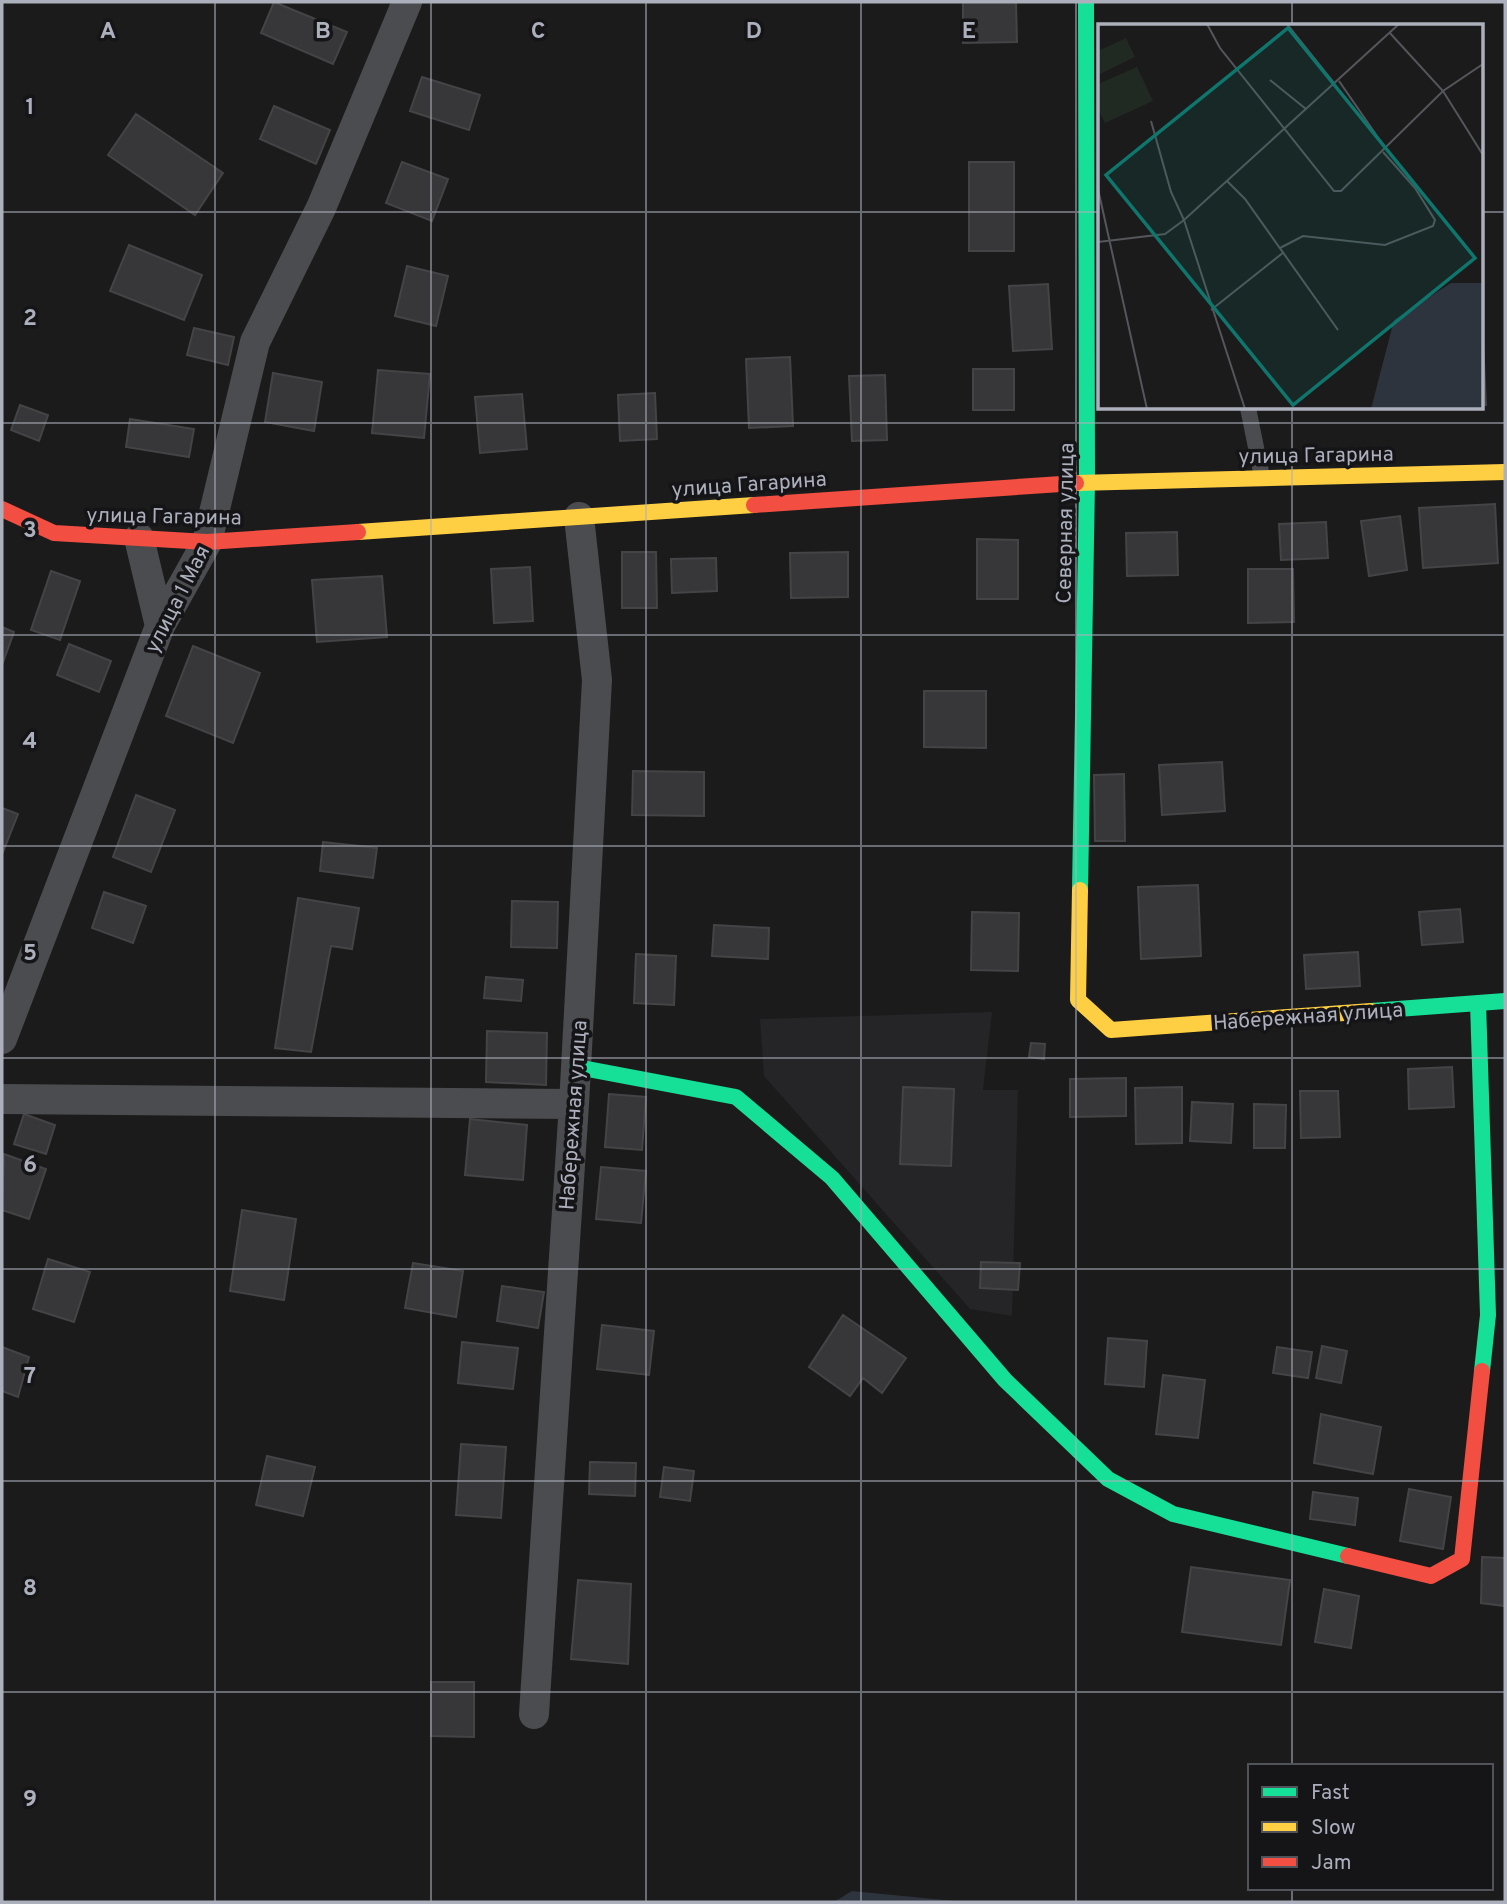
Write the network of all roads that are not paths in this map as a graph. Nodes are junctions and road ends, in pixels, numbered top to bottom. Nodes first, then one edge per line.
1 (407, 2) edge
2 (1086, 2) edge
3 (1248, 410) edge
4 (1505, 472) edge
5 (1263, 478) junction
6 (1087, 482) junction
7 (2, 509) edge
8 (579, 517) junction
9 (139, 538) junction
10 (207, 542) junction
11 (160, 626) junction
12 (1505, 1001) edge
13 (1478, 1003) junction
14 (1111, 1030) joint
15 (2, 1039) edge
16 (577, 1067) junction
17 (2, 1099) edge
18 (574, 1104) junction
19 (534, 1714) dead end

1 - 10 street, улица 1 Мая
2 - 6 street, Северная улица
3 - 5 lane
4 - 5 street, улица Гагарина
5 - 6 street, улица Гагарина
6 - 8 street, улица Гагарина
6 - 14 street, Северная улица
7 - 9 street, улица Гагарина
8 - 10 street, улица Гагарина
8 - 16 street, Набережная улица
9 - 10 street, улица Гагарина
9 - 11 street
10 - 11 street, улица 1 Мая
11 - 15 street, улица 1 Мая
12 - 13 street, Набережная улица
13 - 14 street, Набережная улица
13 - 16 street
16 - 18 street, Набережная улица
17 - 18 street
18 - 19 street, Набережная улица

